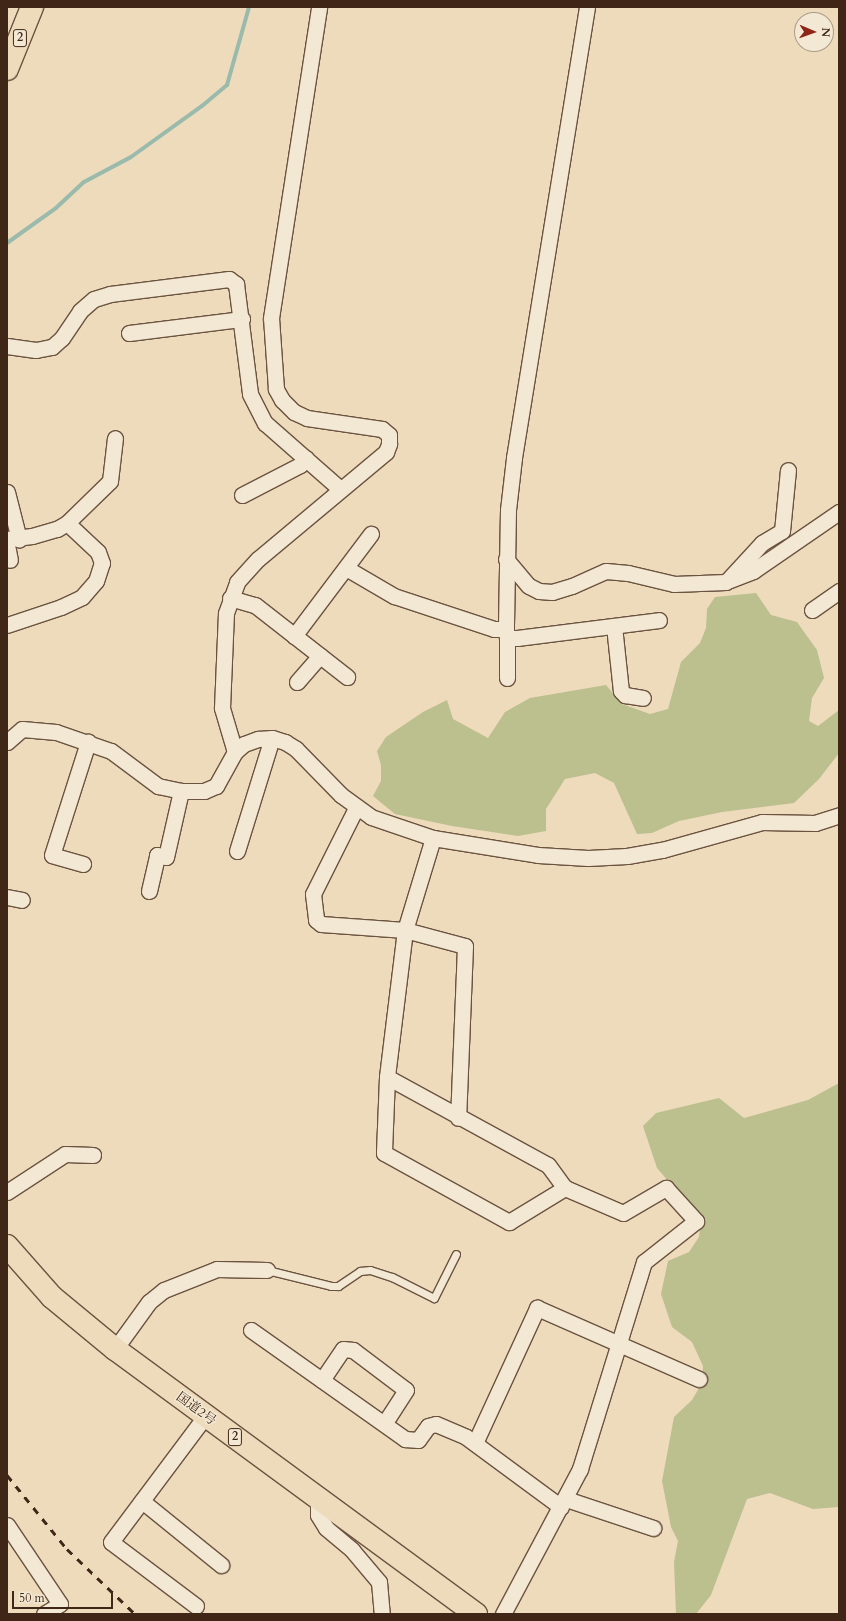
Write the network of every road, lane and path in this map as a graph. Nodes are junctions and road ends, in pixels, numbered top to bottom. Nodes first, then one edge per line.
1 (32, 7) edge
2 (319, 7) edge
3 (587, 7) edge
4 (7, 69) edge
5 (242, 319) junction
6 (129, 333) dead end
7 (7, 346) edge
8 (115, 438) dead end
9 (306, 458) junction
10 (788, 470) dead end
11 (340, 489) junction
12 (7, 492) edge
13 (242, 494) dead end
14 (839, 512) edge
15 (66, 523) junction
16 (371, 534) dead end
17 (11, 541) edge
18 (506, 559) junction
19 (10, 560) dead end
20 (346, 568) junction
21 (726, 582) junction
22 (839, 591) edge
23 (230, 598) junction
24 (812, 610) dead end
25 (659, 620) dead end
26 (7, 625) edge
27 (614, 626) junction
28 (506, 634) junction
29 (294, 636) junction
30 (320, 656) junction
31 (347, 677) dead end
32 (507, 678) dead end
33 (297, 682) dead end
34 (643, 698) dead end
35 (272, 738) junction
36 (7, 742) edge
37 (88, 742) junction
38 (235, 752) junction
39 (181, 791) junction
40 (356, 808) junction
41 (839, 815) edge
42 (433, 838) junction
43 (237, 851) dead end
44 (83, 864) dead end
45 (149, 891) dead end
46 (7, 896) edge
47 (22, 900) dead end
48 (405, 930) junction
49 (387, 1077) junction
50 (458, 1118) junction
51 (93, 1155) dead end
52 (565, 1188) junction
53 (7, 1192) edge
54 (7, 1246) edge
55 (456, 1254) dead end
56 (267, 1270) joint
57 (251, 1330) dead end
58 (620, 1343) junction
59 (115, 1349) junction
60 (699, 1379) dead end
61 (322, 1380) junction
62 (206, 1415) junction
63 (384, 1424) junction
64 (475, 1443) junction
65 (318, 1499) junction
66 (142, 1501) junction
67 (564, 1503) junction
68 (7, 1525) edge
69 (653, 1528) dead end
70 (221, 1565) dead end
71 (196, 1606) dead end
72 (44, 1614) edge
73 (382, 1614) edge
74 (476, 1614) edge
75 (504, 1614) edge

1 - 4 highway, 2
2 - 11 street
3 - 18 street
5 - 6 street
5 - 7 street
5 - 9 street
8 - 15 street
9 - 11 street
9 - 13 street
10 - 21 street
11 - 23 street
12 - 17 street
14 - 21 street
15 - 17 street
15 - 26 street
16 - 20 street
17 - 19 street
18 - 21 street
18 - 28 street
20 - 28 street
20 - 29 street
22 - 24 street
23 - 29 street
23 - 38 street
25 - 27 street
27 - 28 street
27 - 34 street
28 - 32 street
29 - 30 street
30 - 31 street
30 - 33 street
35 - 38 street
35 - 40 street
35 - 43 street
36 - 37 street
37 - 39 street
37 - 44 street
38 - 39 street
39 - 45 street
40 - 42 street
40 - 48 street
41 - 42 street
42 - 48 street
46 - 47 street
48 - 49 street
48 - 50 street
49 - 50 street
49 - 52 street
50 - 52 street
51 - 53 street
52 - 58 street
54 - 59 highway, 国道2号 / 2
55 - 56 lane
56 - 59 street
57 - 61 street
58 - 60 street
58 - 64 street
58 - 67 street
59 - 62 highway, 国道2号 / 2
61 - 63 street
61 - 63 street
62 - 65 highway, 国道2号 / 2
62 - 66 street
63 - 64 street
64 - 67 street
65 - 73 street
65 - 74 highway, 国道2号 / 2
66 - 70 street
66 - 71 street
67 - 69 street
67 - 75 street
68 - 72 street

